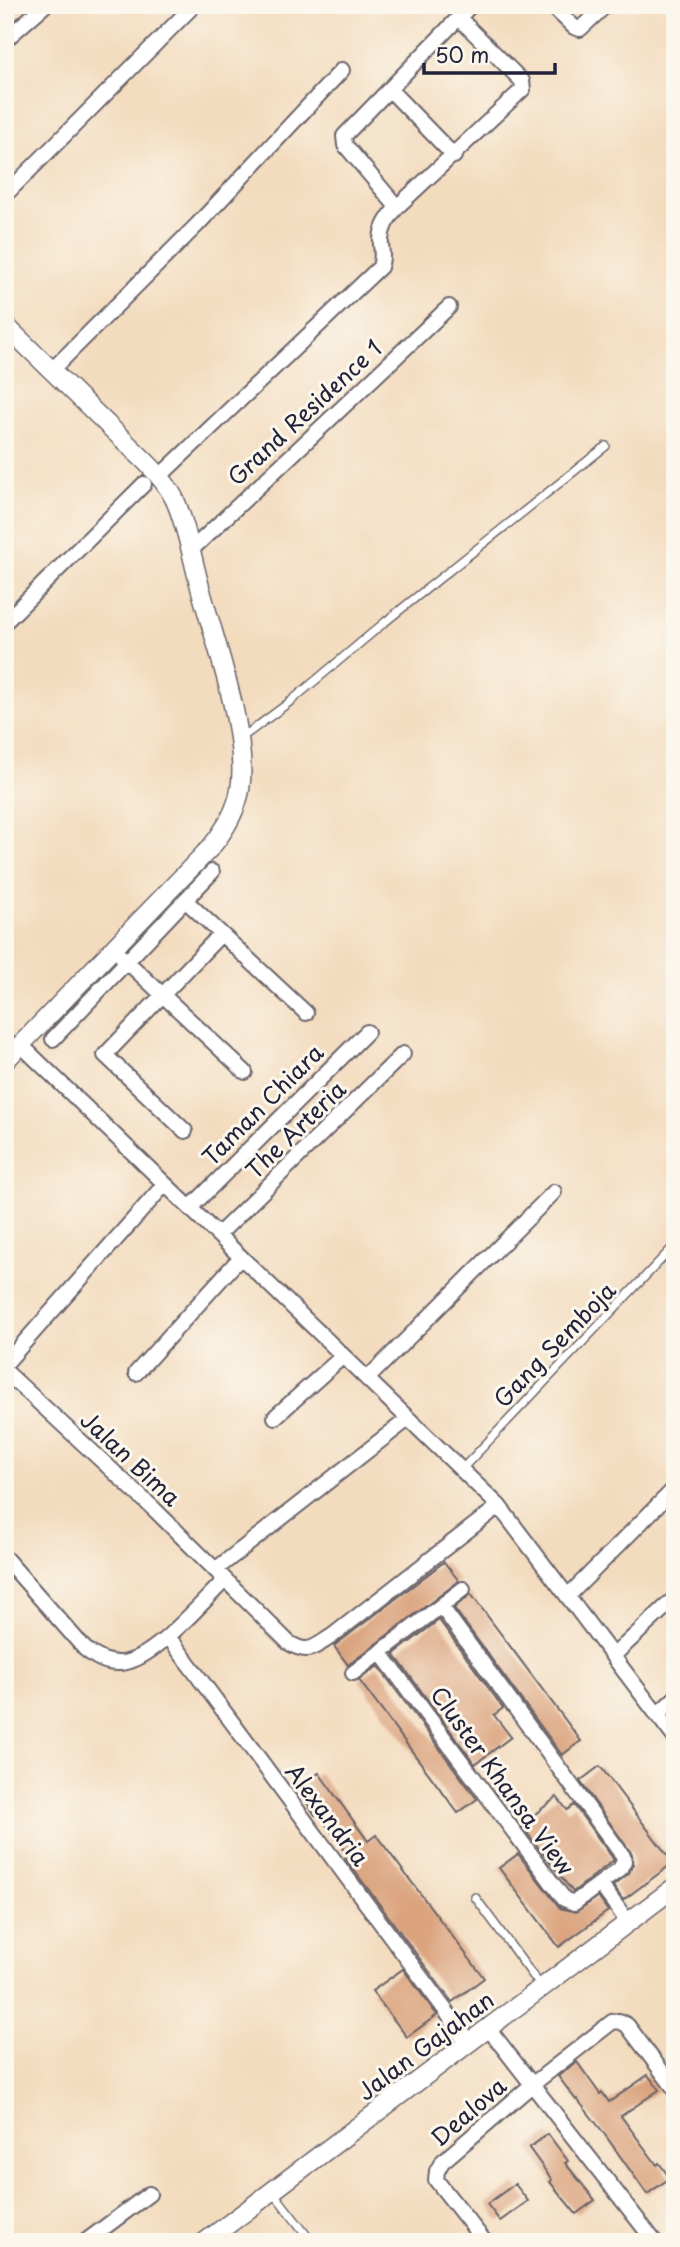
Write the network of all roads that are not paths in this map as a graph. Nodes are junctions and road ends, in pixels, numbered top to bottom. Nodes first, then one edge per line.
1 (45, 5) edge
2 (194, 5) edge
3 (471, 5) edge
4 (551, 5) edge
5 (607, 5) edge
6 (458, 17) junction
7 (5, 40) edge
8 (342, 70) dead end
9 (390, 90) junction
10 (454, 156) junction
11 (5, 195) edge
12 (397, 206) junction
13 (449, 307) dead end
14 (5, 325) edge
15 (53, 369) junction
16 (606, 446) dead end
17 (152, 480) junction
18 (190, 551) junction
19 (5, 622) edge
20 (239, 739) junction
21 (212, 872) dead end
22 (185, 900) junction
23 (221, 934) junction
24 (120, 956) junction
25 (163, 995) junction
26 (306, 1013) dead end
27 (366, 1032) dead end
28 (53, 1039) dead end
29 (21, 1045) junction
30 (403, 1054) dead end
31 (5, 1061) edge
32 (244, 1072) dead end
33 (185, 1131) dead end
34 (164, 1184) junction
35 (554, 1192) dead end
36 (190, 1208) junction
37 (218, 1236) junction
38 (675, 1245) edge
39 (241, 1257) junction
40 (344, 1356) junction
41 (5, 1364) edge
42 (5, 1371) edge
43 (136, 1373) dead end
44 (367, 1379) junction
45 (275, 1417) dead end
46 (408, 1419) junction
47 (461, 1470) junction
48 (675, 1488) edge
49 (499, 1506) junction
50 (5, 1558) edge
51 (220, 1575) junction
52 (463, 1589) dead end
53 (568, 1597) junction
54 (675, 1598) edge
55 (440, 1606) junction
56 (174, 1644) dead end
57 (380, 1652) junction
58 (613, 1656) junction
59 (353, 1673) dead end
60 (675, 1698) edge
61 (657, 1715) junction
62 (675, 1738) edge
63 (600, 1884) junction
64 (675, 1887) edge
65 (475, 1897) dead end
66 (628, 1922) junction
67 (542, 1988) junction
68 (488, 2028) junction
69 (468, 2043) junction
70 (533, 2084) junction
71 (675, 2089) edge
72 (273, 2192) junction
73 (149, 2194) dead end
74 (85, 2242) edge
75 (205, 2242) edge
76 (312, 2242) edge
77 (485, 2242) edge
78 (655, 2242) edge

1 - 7 street
2 - 11 street
3 - 6 street
4 - 5 street
6 - 9 street
6 - 10 street
8 - 15 street
9 - 10 street
9 - 12 street
10 - 12 street
12 - 17 street
13 - 18 street, Grand Residence 1
14 - 15 street
15 - 17 street
16 - 20 lane
17 - 18 street
17 - 19 street
18 - 20 street
20 - 24 street
21 - 22 street
22 - 23 street
22 - 24 street
23 - 25 street
23 - 26 street
24 - 25 street
24 - 28 street
24 - 29 street
25 - 32 street
25 - 33 street
27 - 36 street, Taman Chiara
29 - 31 street
29 - 34 street
30 - 37 street, The Arteria
34 - 36 street
34 - 41 street
35 - 44 street
36 - 37 street
37 - 39 street
38 - 47 lane, Gang Semboja
39 - 40 street
39 - 43 street
40 - 44 street
40 - 45 street
42 - 51 street, Jalan Bima
44 - 46 street
46 - 47 street
46 - 51 street
47 - 49 street
48 - 53 street
49 - 51 street, Jalan Bima
49 - 53 street
50 - 51 street
52 - 55 street
53 - 58 street
54 - 58 street
55 - 57 street
55 - 63 street, Cluster Khansa View
56 - 69 street, Alexandria
57 - 59 street
57 - 63 street, Cluster Khansa View
58 - 61 street
60 - 61 street
61 - 62 street
63 - 66 street, Cluster Khansa View
64 - 66 street, Jalan Gajahan
65 - 67 lane
66 - 67 street, Jalan Gajahan
67 - 68 street, Jalan Gajahan
68 - 69 street, Jalan Gajahan
68 - 70 street, Dealova
69 - 72 street, Jalan Gajahan
70 - 71 street, Dealova
70 - 77 street, Dealova
70 - 78 street, Dealova
72 - 75 street, Jalan Gajahan
72 - 76 lane
73 - 74 street

